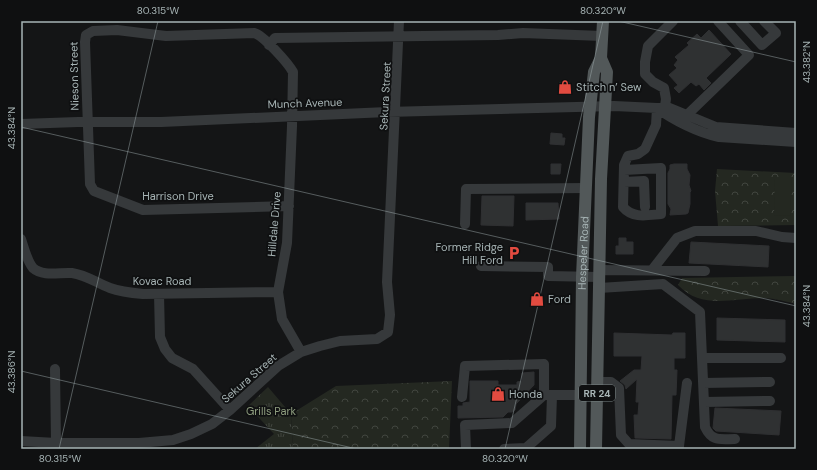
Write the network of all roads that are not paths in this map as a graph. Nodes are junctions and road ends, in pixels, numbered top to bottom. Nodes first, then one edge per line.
1 (399, 21) edge
2 (603, 21) edge
3 (673, 21) edge
4 (718, 21) edge
5 (740, 21) edge
6 (764, 21) edge
7 (400, 36) junction
8 (602, 36) junction
9 (269, 45) junction
10 (601, 58) junction
11 (590, 106) junction
12 (605, 106) junction
13 (661, 107) junction
14 (396, 112) junction
15 (688, 115) junction
16 (292, 116) junction
17 (87, 121) junction
18 (21, 124) edge
19 (796, 133) edge
20 (796, 142) edge
21 (624, 170) junction
22 (624, 182) junction
23 (586, 188) junction
24 (289, 206) junction
25 (644, 207) dead end
26 (465, 224) dead end
27 (796, 238) edge
28 (21, 239) edge
29 (481, 266) dead end
30 (652, 270) junction
31 (705, 271) dead end
32 (582, 277) junction
33 (599, 278) junction
34 (278, 292) junction
35 (159, 294) junction
36 (301, 352) junction
37 (702, 358) junction
38 (781, 358) dead end
39 (55, 369) dead end
40 (597, 382) junction
41 (770, 382) dead end
42 (687, 383) dead end
43 (703, 383) junction
44 (548, 395) junction
45 (580, 395) junction
46 (462, 397) dead end
47 (770, 401) dead end
48 (704, 402) junction
49 (230, 410) junction
50 (735, 439) dead end
51 (21, 441) edge
52 (56, 443) junction
53 (466, 449) edge
54 (504, 449) edge
55 (580, 449) edge
56 (596, 449) edge

1 - 7 street, Sekura Street
2 - 8 main road, Hespeler Road / RR 24
3 - 13 street
4 - 15 street
5 - 6 street
7 - 8 street
7 - 9 street
7 - 14 street, Sekura Street
8 - 10 main road, Hespeler Road / RR 24
9 - 16 street, Nieson Street
9 - 17 street, Nieson Street
10 - 11 main road, Hespeler Road / RR 24
10 - 12 main road, Hespeler Road / RR 24
11 - 12 street, Munch Avenue
11 - 14 street, Munch Avenue
11 - 23 main road, Hespeler Road / RR 24
12 - 13 street, Munch Avenue
12 - 33 main road, Hespeler Road / RR 24
13 - 15 street
13 - 20 street
13 - 21 street
14 - 16 street, Munch Avenue
14 - 36 street, Sekura Street
15 - 19 street
16 - 17 street, Munch Avenue
16 - 24 street, Hilldale Drive
17 - 18 street, Munch Avenue
17 - 24 street, Harrison Drive
21 - 22 street
21 - 22 street
22 - 25 street
23 - 26 street
23 - 32 main road, Hespeler Road / RR 24
24 - 34 street, Hilldale Drive
27 - 30 street
28 - 35 street, Kovac Road
29 - 32 street
30 - 31 street
30 - 33 street
32 - 33 street
32 - 45 main road, Hespeler Road / RR 24
33 - 37 street
33 - 40 main road, Hespeler Road / RR 24
34 - 35 street, Kovac Road
34 - 36 street, Hilldale Drive
35 - 49 street
36 - 49 street, Sekura Street
37 - 38 street
37 - 43 street
39 - 52 street
40 - 42 street
40 - 56 main road, Hespeler Road / RR 24
41 - 43 street
43 - 48 street
44 - 45 street
44 - 46 street
44 - 53 street
44 - 54 street
45 - 55 main road, Hespeler Road / RR 24
47 - 48 street
48 - 50 street
49 - 52 street, Sekura Street
51 - 52 street, Sekura Street

